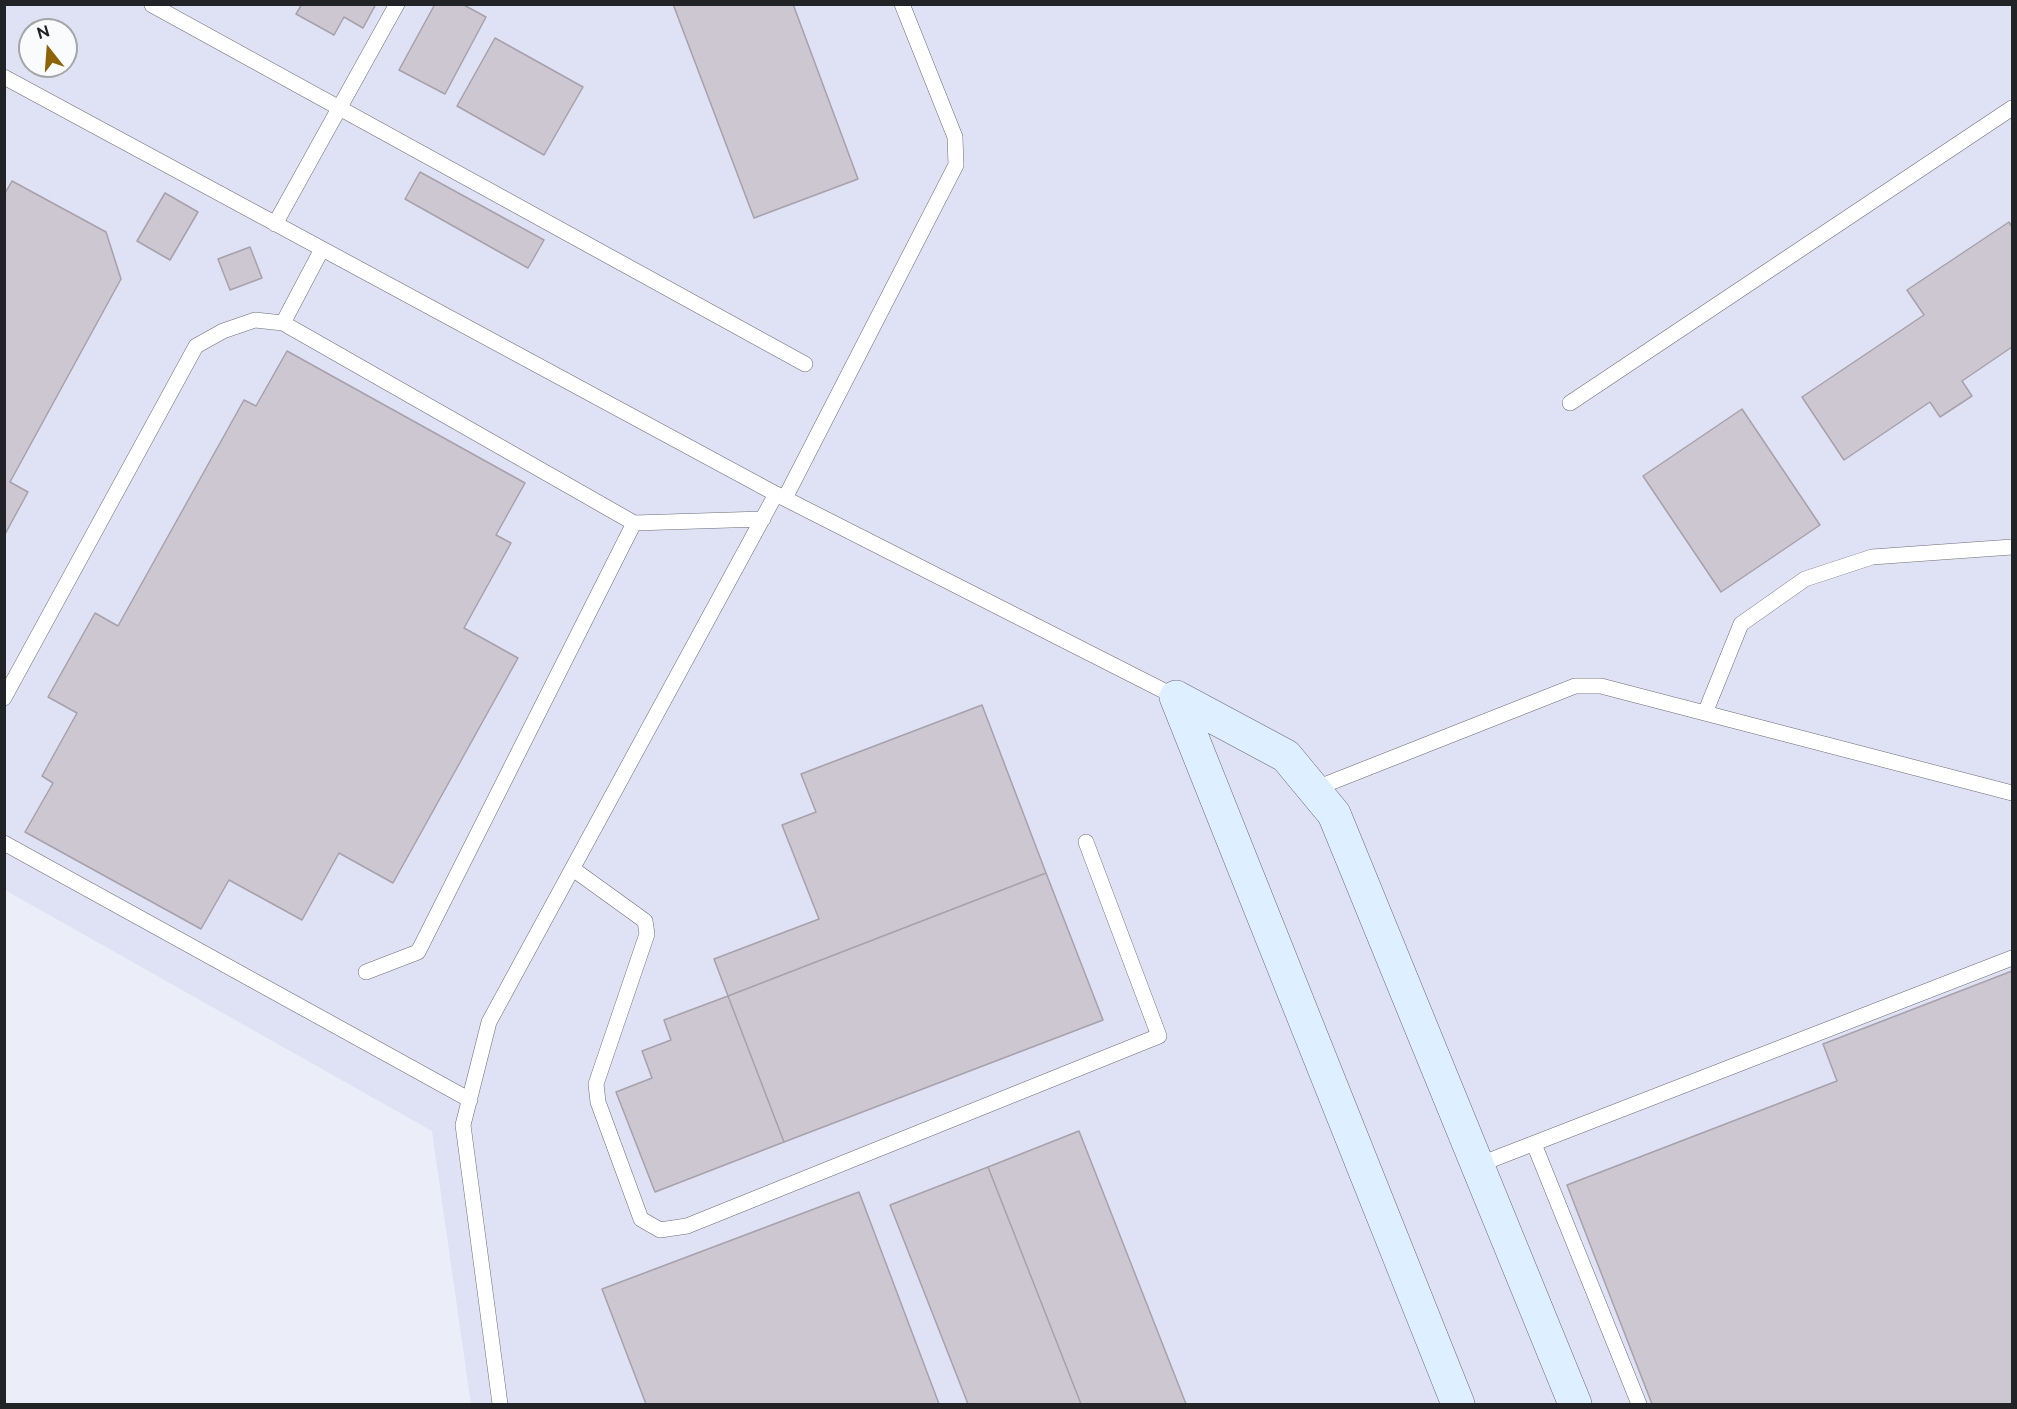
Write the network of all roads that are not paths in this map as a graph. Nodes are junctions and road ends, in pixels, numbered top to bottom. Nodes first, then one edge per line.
1 (397, 4) edge
2 (902, 4) edge
3 (152, 5) edge
4 (4, 77) edge
5 (339, 108) junction
6 (2013, 108) edge
7 (275, 224) junction
8 (322, 249) junction
9 (283, 323) junction
10 (805, 364) dead end
11 (1570, 403) dead end
12 (781, 496) junction
13 (763, 519) junction
14 (634, 523) junction
15 (2013, 546) edge
16 (1176, 697) junction
17 (4, 698) edge
18 (1705, 713) junction
19 (1314, 789) junction
20 (2013, 793) edge
21 (1086, 842) dead end
22 (4, 843) edge
23 (573, 869) junction
24 (2013, 958) edge
25 (366, 972) dead end
26 (470, 1100) junction
27 (1534, 1143) junction
28 (1478, 1165) junction
29 (500, 1404) edge
30 (1458, 1404) edge
31 (1575, 1404) edge
32 (1639, 1404) edge

1 - 5 lane
2 - 12 lane
3 - 5 lane
4 - 7 lane
5 - 7 lane
5 - 10 lane
6 - 11 lane
7 - 8 lane
8 - 9 lane
8 - 12 lane
9 - 14 lane
9 - 17 lane
12 - 13 lane
12 - 16 lane
13 - 14 lane
13 - 23 lane
14 - 25 lane
15 - 18 lane
16 - 19 street
16 - 30 street
18 - 19 lane
18 - 20 lane
19 - 28 street
21 - 23 lane
22 - 26 lane
23 - 26 lane
24 - 27 lane
26 - 29 lane
27 - 28 lane
27 - 32 lane
28 - 31 street

